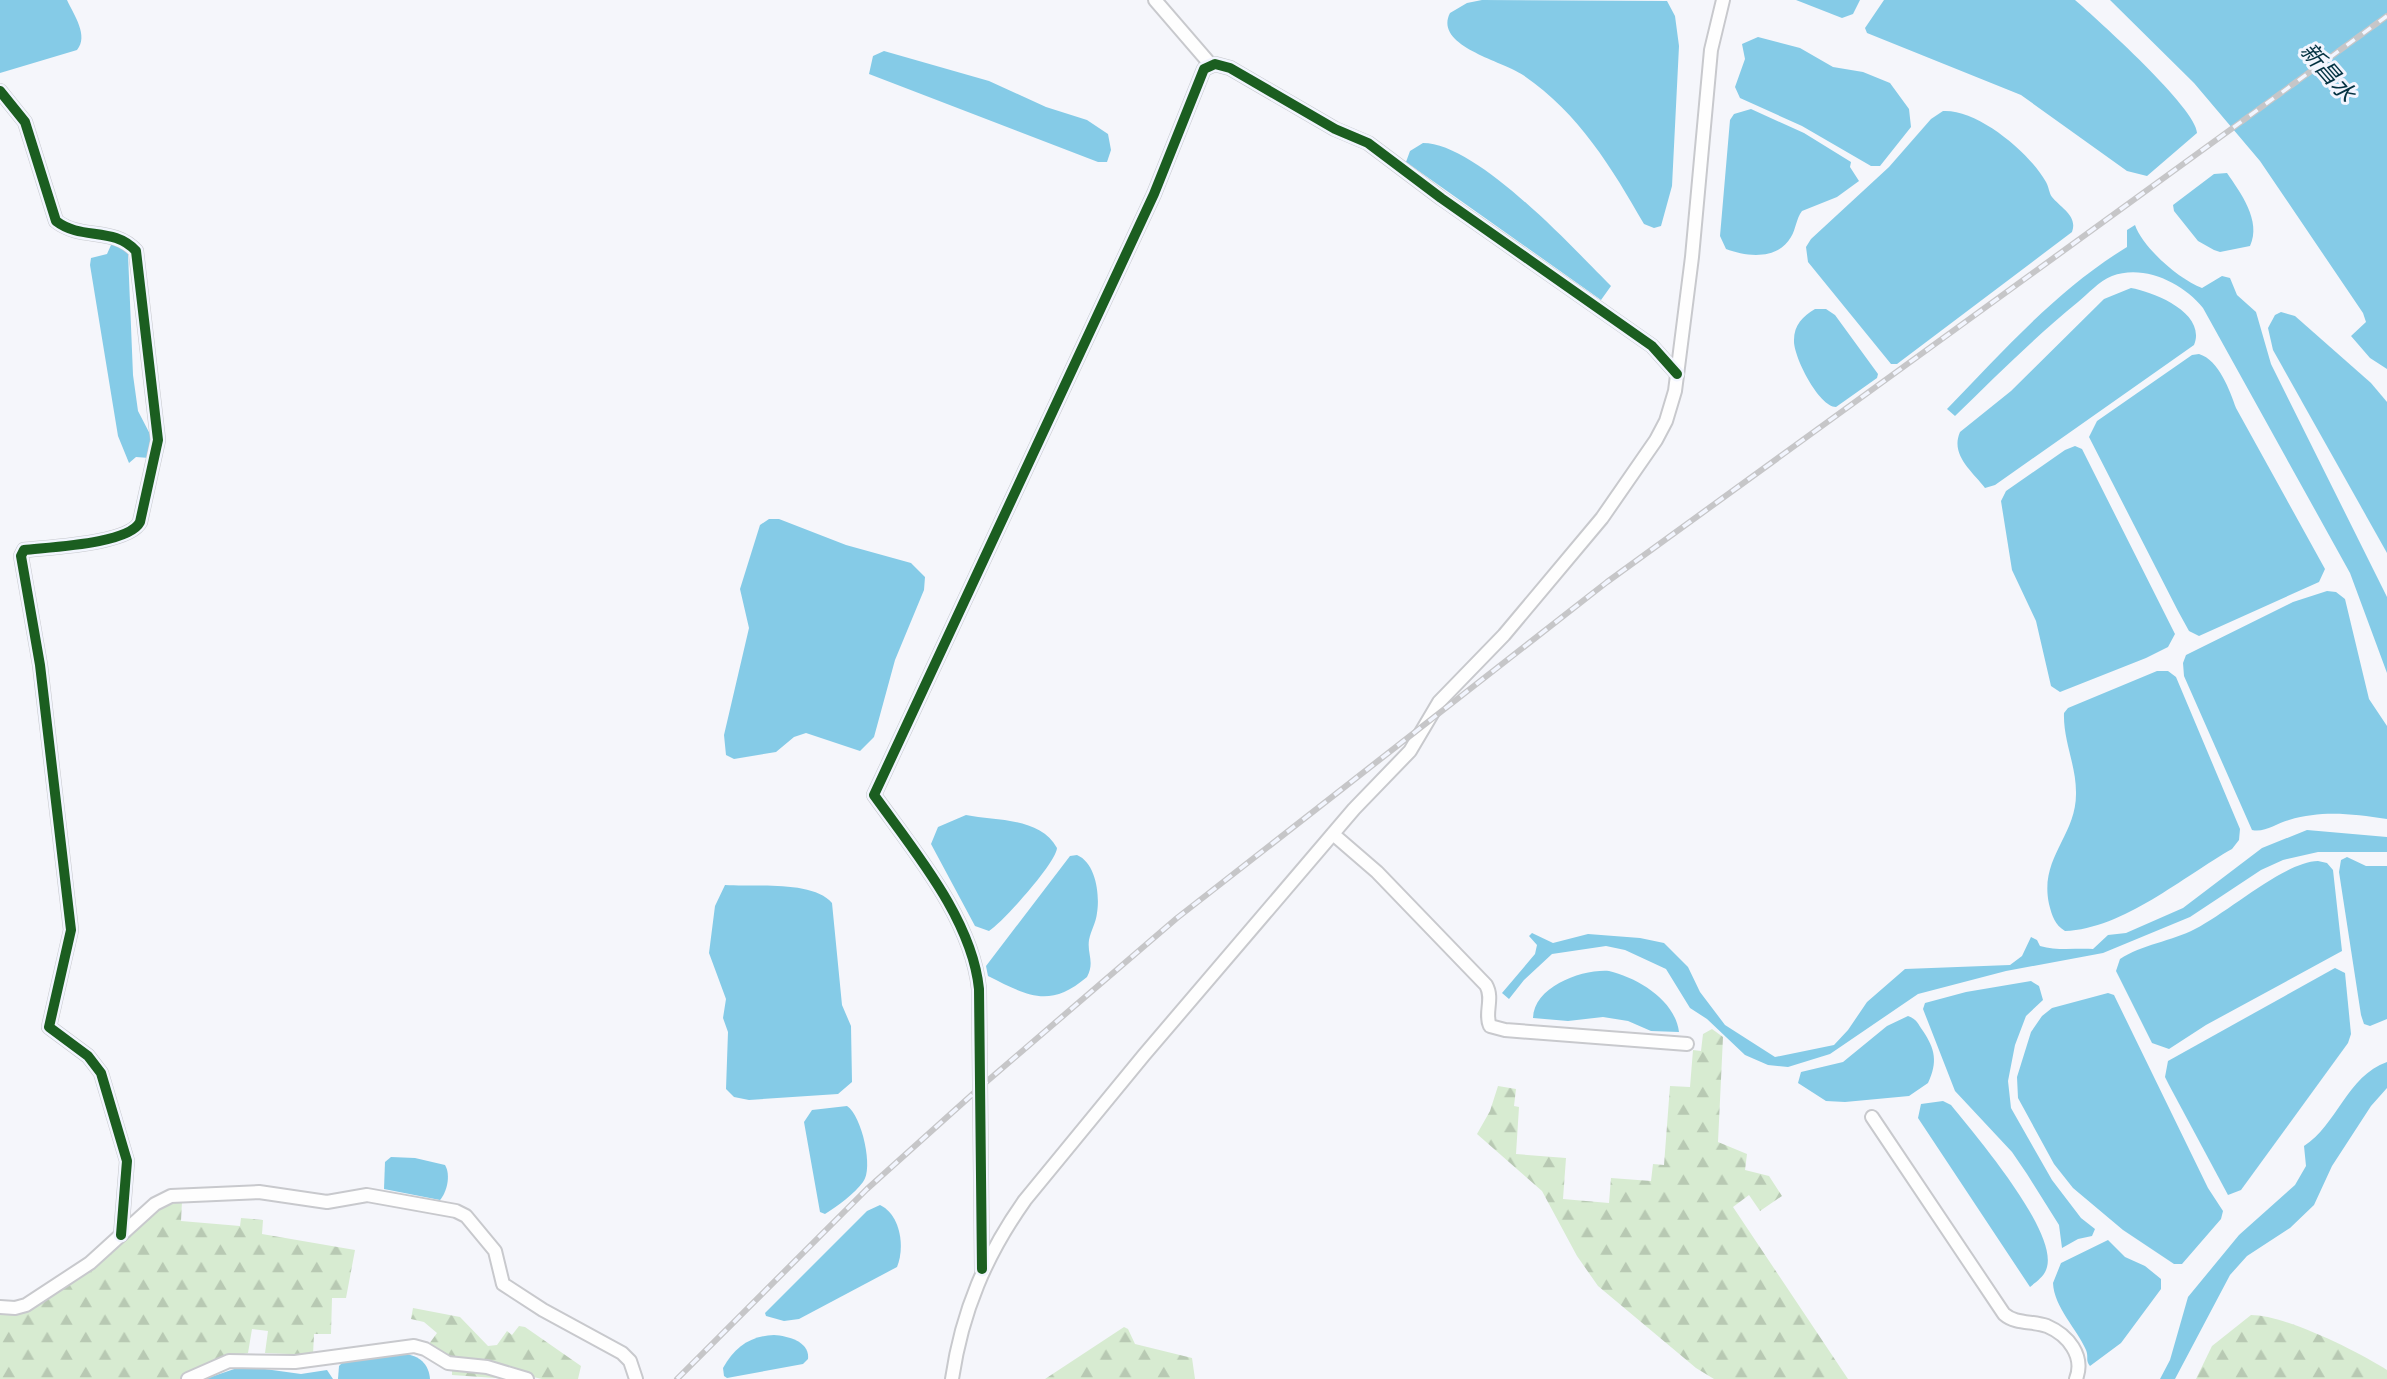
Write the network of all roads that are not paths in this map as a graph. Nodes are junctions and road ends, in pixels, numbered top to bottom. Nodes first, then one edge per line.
1 (1155, 0) edge
2 (1723, 0) edge
3 (1212, 65) junction
4 (0, 91) edge
5 (1677, 374) junction
6 (1332, 834) junction
7 (1687, 1044) dead end
8 (1872, 1117) dead end
9 (121, 1235) junction
10 (982, 1269) junction
11 (0, 1307) edge
12 (188, 1379) edge
13 (527, 1379) edge
14 (636, 1379) edge
15 (952, 1379) edge
16 (2076, 1379) edge

1 - 3 street
2 - 5 street
3 - 5 street
3 - 10 street
4 - 9 street
5 - 6 street
6 - 7 street
6 - 10 street
8 - 16 street
9 - 11 street
9 - 14 street
10 - 15 street
12 - 13 street

